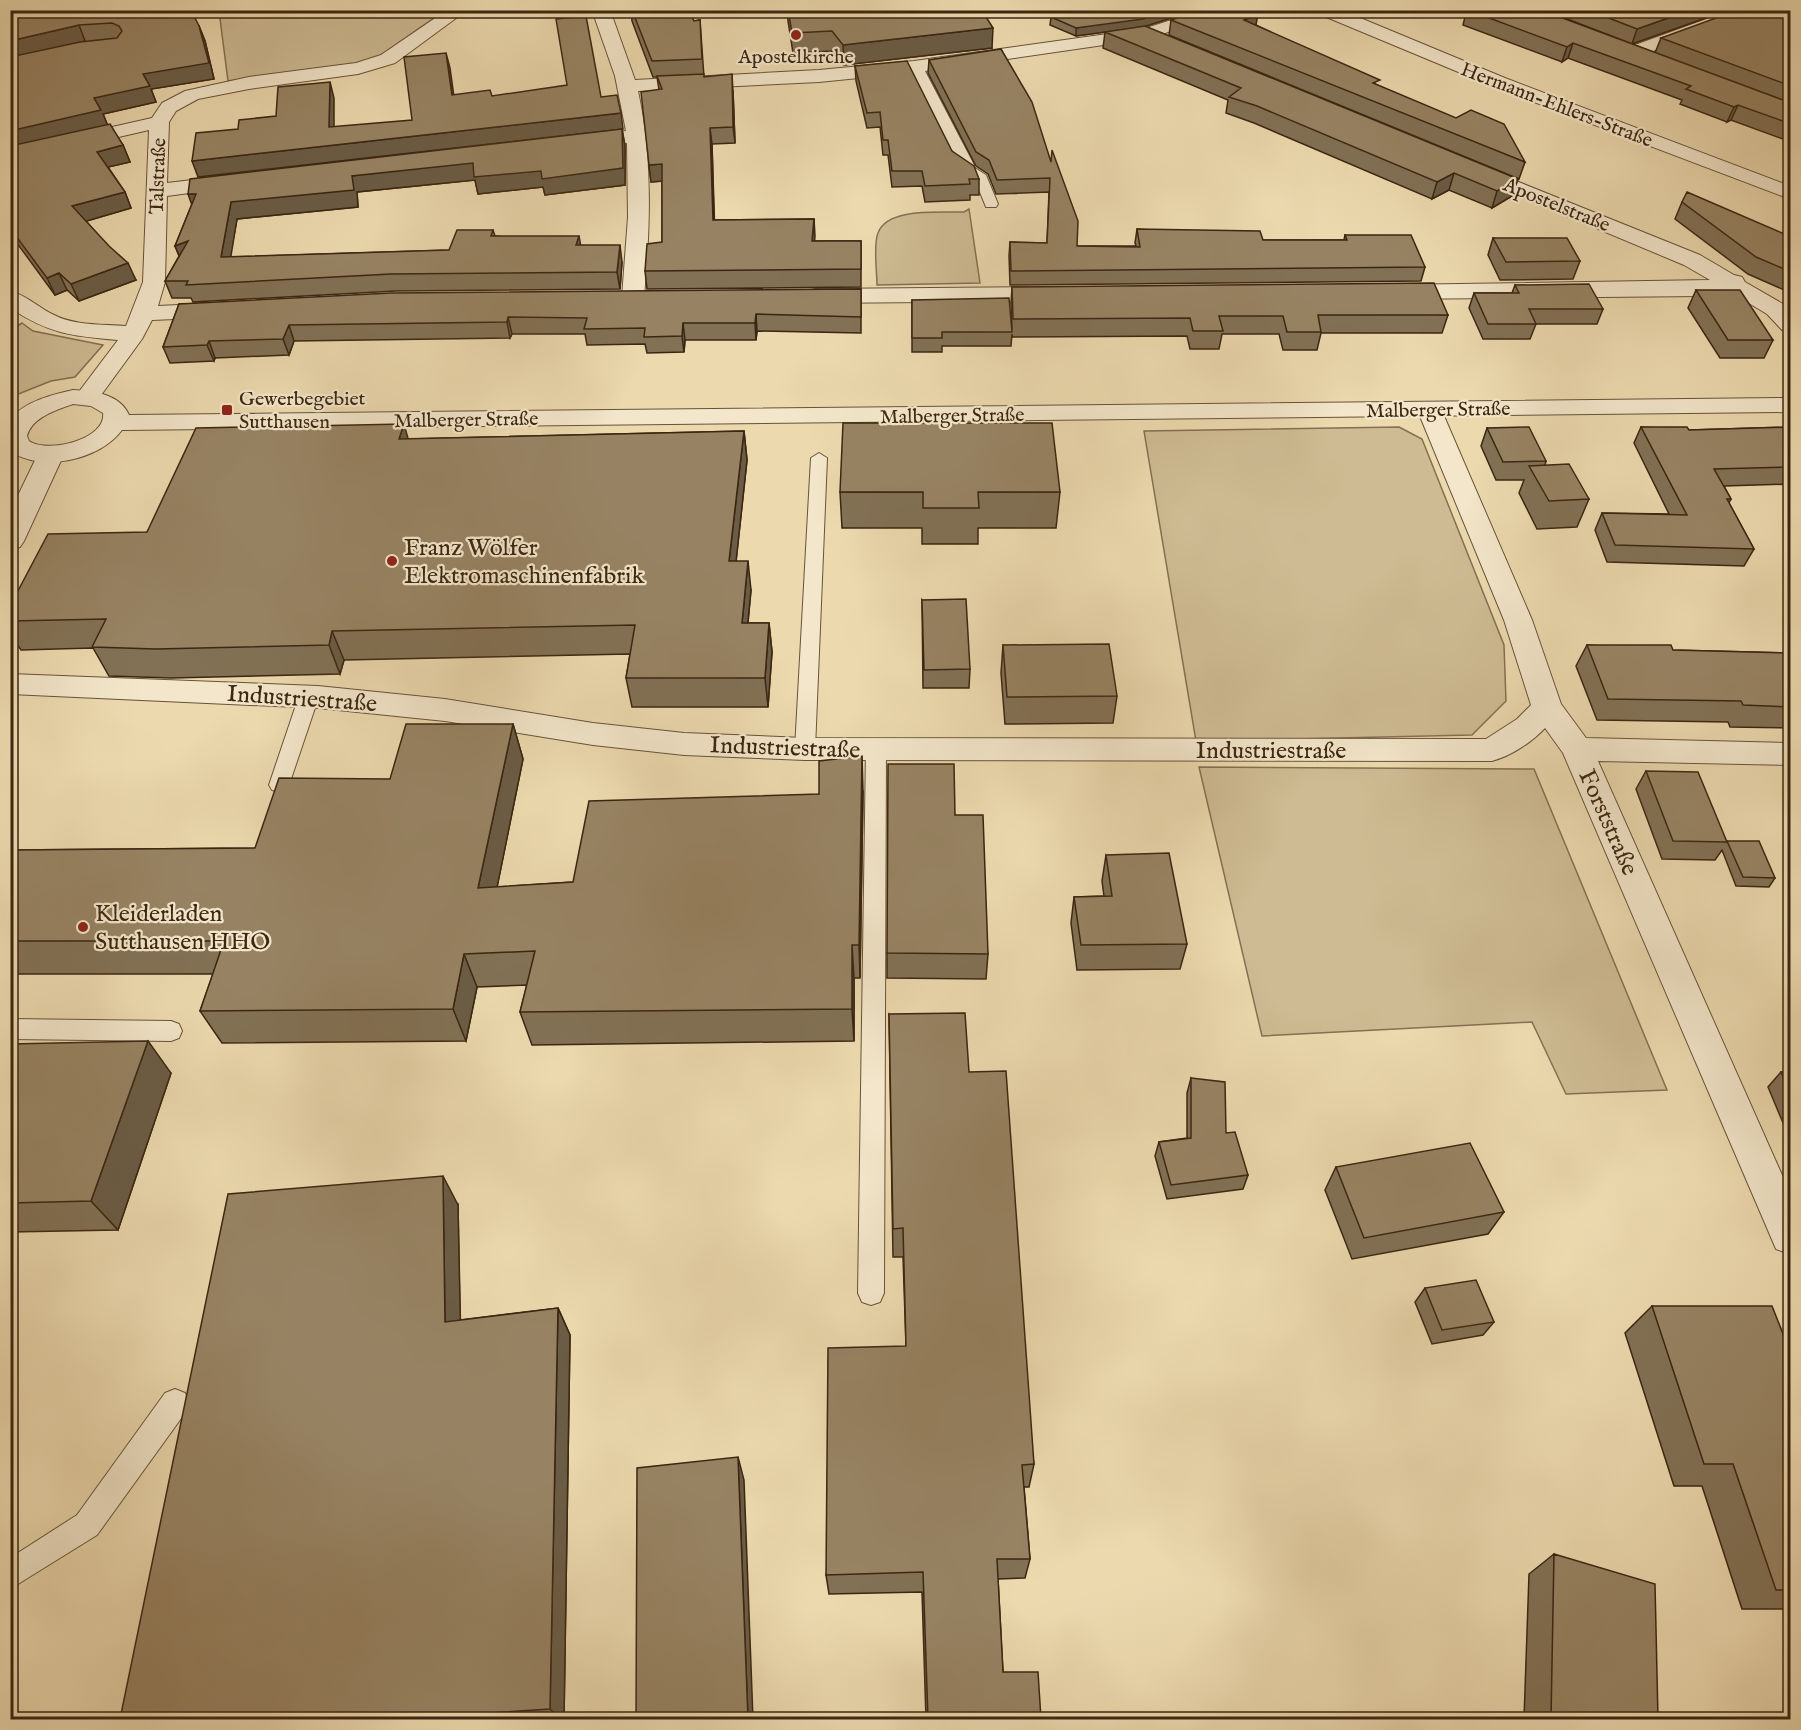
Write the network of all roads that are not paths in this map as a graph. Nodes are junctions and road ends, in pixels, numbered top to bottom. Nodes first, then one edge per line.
1 (459, 10) edge
2 (602, 10) edge
3 (1223, 10) edge
4 (1326, 10) edge
5 (1702, 10) edge
6 (1791, 13) edge
7 (1718, 21) junction
8 (1145, 34) junction
9 (1178, 48) edge
10 (1663, 65) edge
11 (914, 67) junction
12 (627, 86) junction
13 (159, 122) junction
14 (635, 136) junction
15 (555, 144) edge
16 (10, 156) edge
17 (1451, 160) edge
18 (964, 165) joint
19 (259, 178) edge
20 (156, 191) junction
21 (1791, 192) edge
22 (991, 204) dead end
23 (1734, 282) junction
24 (1374, 292) edge
25 (1081, 294) edge
26 (798, 296) edge
27 (609, 297) edge
28 (633, 297) junction
29 (657, 297) edge
30 (10, 298) edge
31 (248, 308) edge
32 (139, 324) junction
33 (1791, 325) edge
34 (87, 397) junction
35 (1791, 405) edge
36 (1429, 409) junction
37 (114, 423) junction
38 (13, 427) edge
39 (51, 454) junction
40 (819, 458) dead end
41 (10, 541) edge
42 (10, 684) edge
43 (309, 696) junction
44 (1547, 707) junction
45 (805, 749) junction
46 (876, 749) junction
47 (1577, 749) junction
48 (1791, 754) edge
49 (279, 785) edge
50 (10, 1029) edge
51 (171, 1030) dead end
52 (1789, 1228) edge
53 (871, 1293) dead end
54 (175, 1403) dead end
55 (10, 1575) edge

1 - 13 street, Talstraße
2 - 12 street
3 - 8 street
4 - 21 street, Hermann-Ehlers-Straße
5 - 7 street
6 - 7 street
7 - 10 street
8 - 9 street
8 - 11 street
11 - 12 street
11 - 18 street
12 - 14 street
13 - 16 street
13 - 20 street, Talstraße
14 - 15 street
14 - 28 street
17 - 23 street, Apostelstraße
18 - 22 lane
19 - 20 street
20 - 32 street, Talstraße
23 - 24 street
23 - 33 street, Apostelstraße
25 - 26 street
27 - 28 street
28 - 29 street
30 - 32 street
31 - 32 street
32 - 34 street, Talstraße
34 - 37 street
34 - 38 street
35 - 36 street, Malberger Straße
36 - 37 street, Malberger Straße
36 - 44 street, Forststraße
37 - 39 street
38 - 39 street
39 - 41 street
40 - 45 lane
42 - 43 street, Industriestraße
43 - 45 street, Industriestraße
43 - 49 lane
44 - 46 street, Industriestraße
44 - 47 street, Forststraße
45 - 46 street, Industriestraße
46 - 53 lane
47 - 48 street
47 - 52 street, Forststraße
50 - 51 lane
54 - 55 lane

